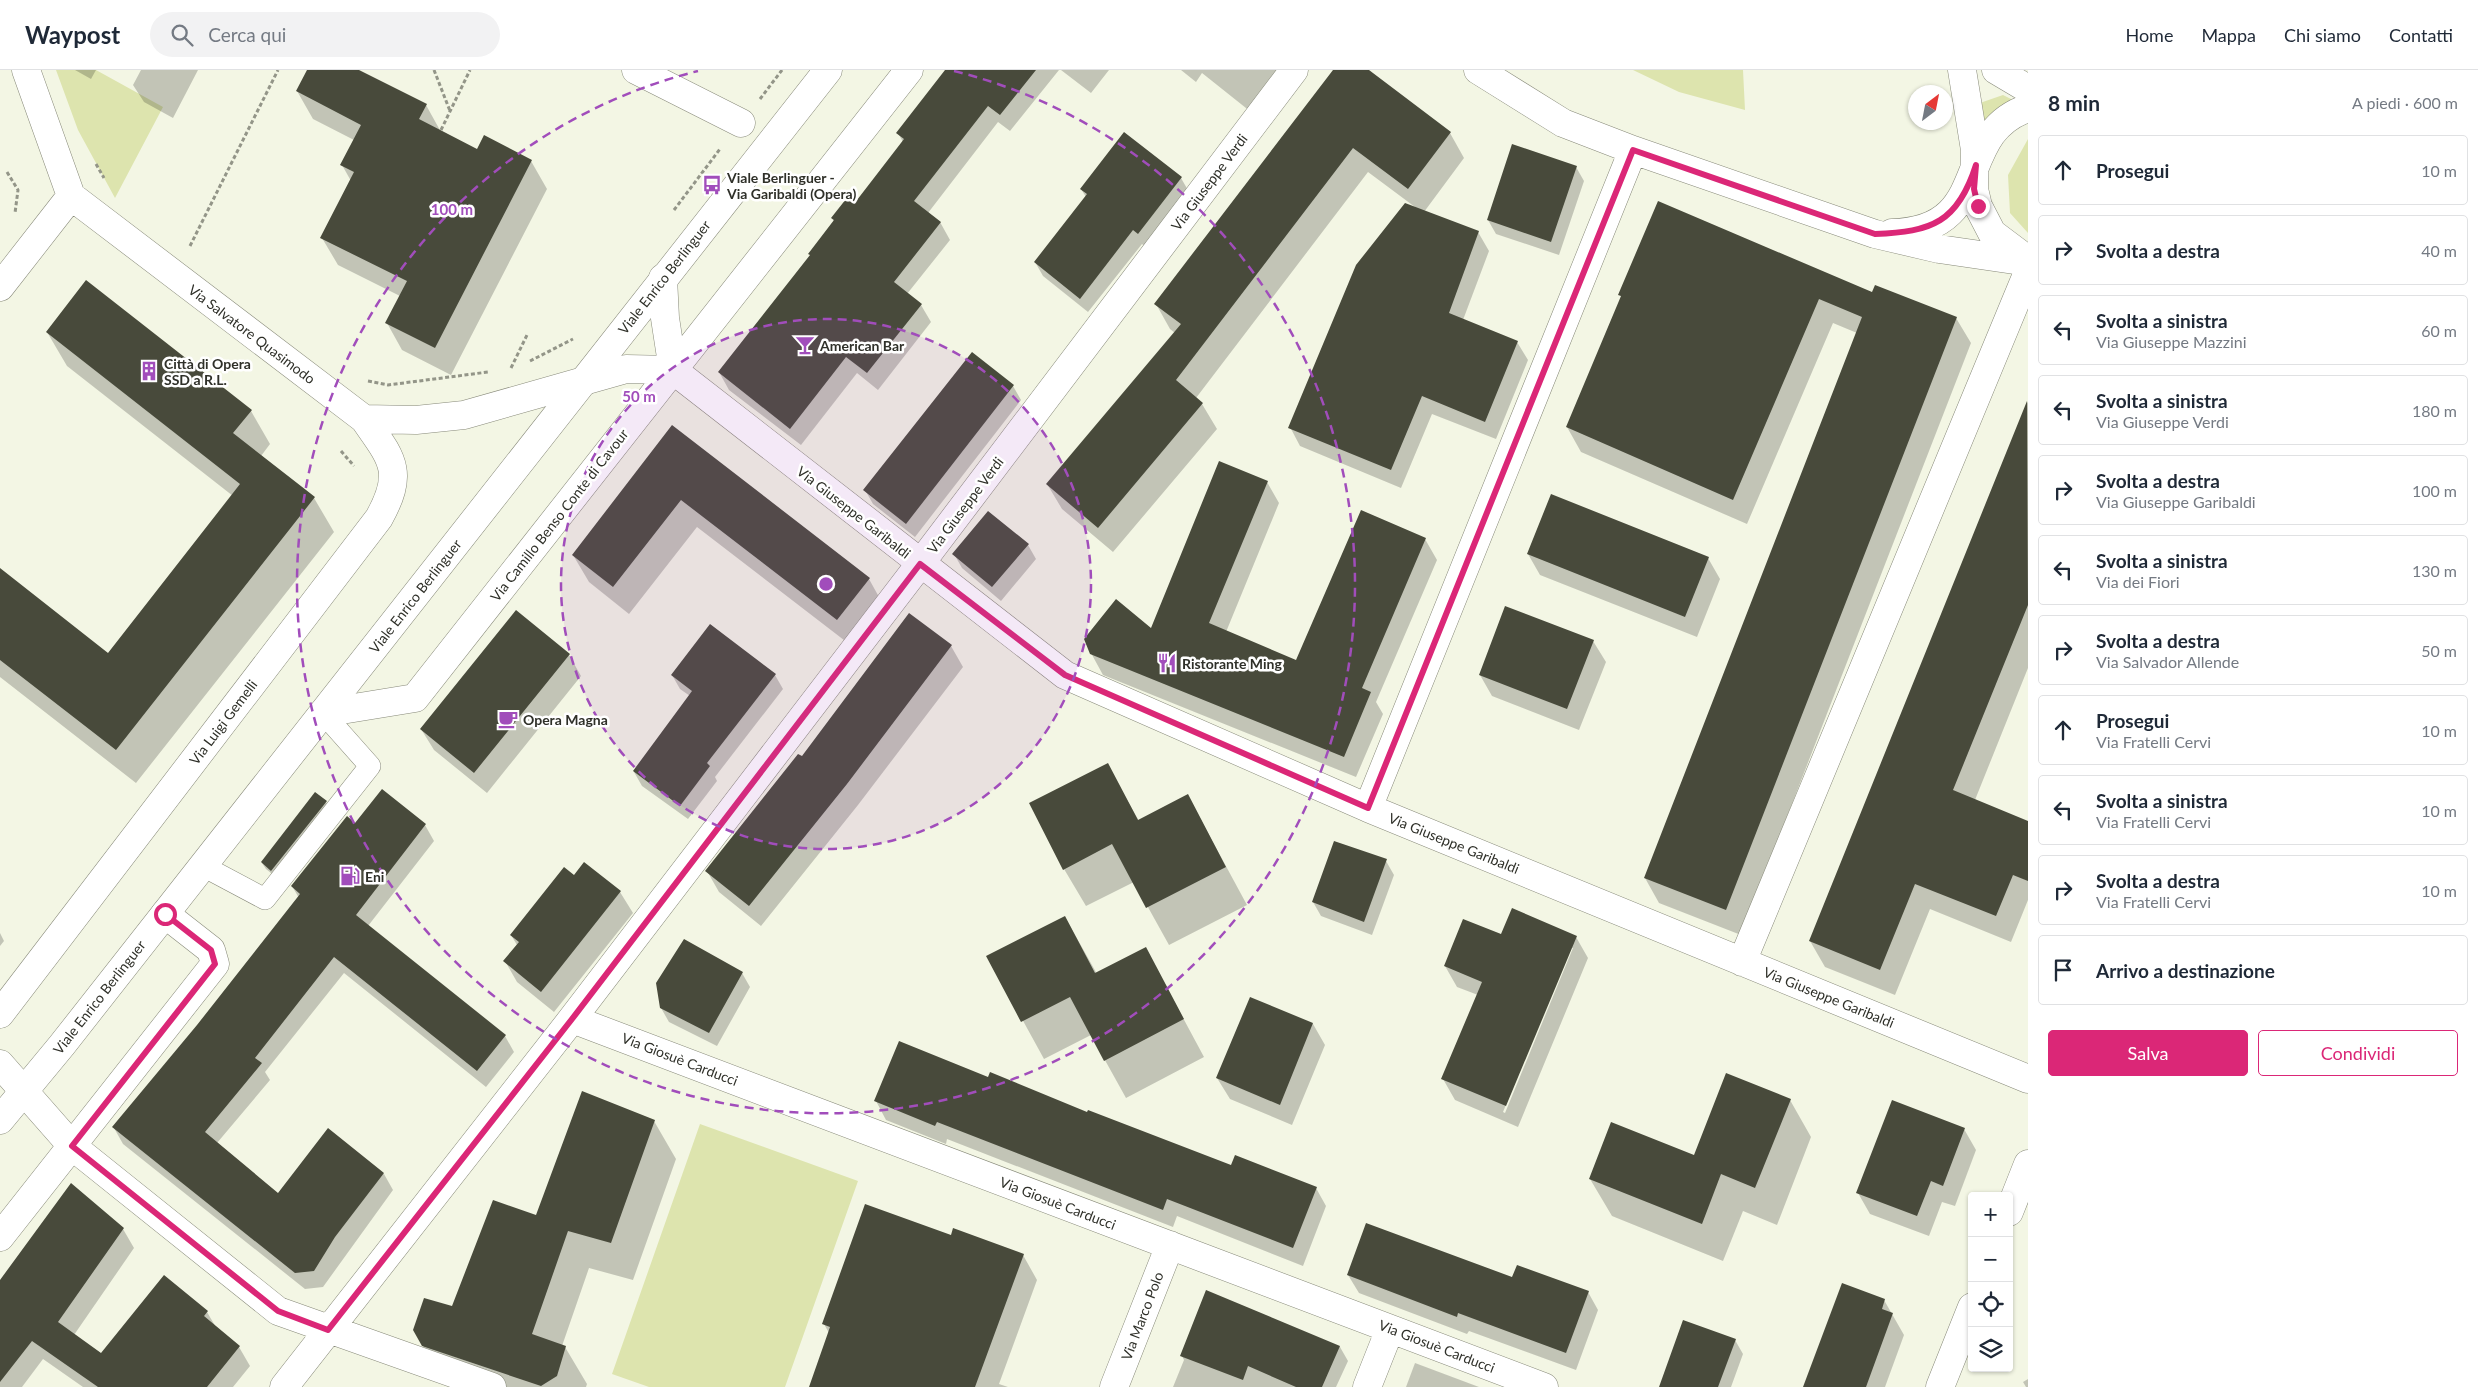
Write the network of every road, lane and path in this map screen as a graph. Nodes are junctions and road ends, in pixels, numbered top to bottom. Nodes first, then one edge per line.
1 (26, 70) edge
2 (278, 70) edge
3 (434, 70) edge
4 (470, 70) edge
5 (636, 70) edge
6 (828, 70) edge
7 (909, 70) edge
8 (1294, 70) edge
9 (1478, 70) edge
10 (1962, 70) edge
11 (1996, 70) edge
12 (2028, 89) edge
13 (2028, 108) edge
14 (450, 111) junction
15 (741, 123) dead end
16 (441, 130) dead end
17 (1633, 150) junction
18 (1976, 165) junction
19 (7, 172) dead end
20 (71, 196) junction
21 (14, 220) dead end
22 (1875, 234) junction
23 (2028, 261) edge
24 (2028, 272) edge
25 (172, 273) junction
26 (663, 278) junction
27 (0, 287) edge
28 (527, 335) dead end
29 (576, 338) dead end
30 (524, 363) dead end
31 (517, 366) dead end
32 (673, 370) junction
33 (492, 372) dead end
34 (580, 384) junction
35 (388, 385) dead end
36 (364, 419) junction
37 (920, 564) junction
38 (323, 713) junction
39 (1368, 808) junction
40 (203, 866) junction
41 (165, 914) junction
42 (1742, 962) junction
43 (0, 1014) edge
44 (572, 1019) junction
45 (0, 1064) edge
46 (2028, 1078) edge
47 (23, 1089) junction
48 (0, 1120) edge
49 (72, 1146) junction
50 (2028, 1164) edge
51 (2013, 1202) edge
52 (0, 1237) edge
53 (1170, 1245) junction
54 (1968, 1317) edge
55 (1390, 1329) junction
56 (328, 1330) junction
57 (284, 1387) edge
58 (492, 1387) edge
59 (1114, 1387) edge
60 (1367, 1387) edge
61 (1544, 1387) edge
62 (1940, 1387) edge

1 - 20 street
2 - 25 path
3 - 14 path
4 - 14 path
5 - 15 street
6 - 26 street, Viale Enrico Berlinguer
7 - 32 street, Via Camillo Benso Conte di Cavour
8 - 37 street, Via Giuseppe Verdi
9 - 17 street
10 - 18 street
11 - 12 street
13 - 18 street
14 - 16 path
17 - 22 street
17 - 39 street
18 - 22 street
18 - 23 street
19 - 21 path
20 - 25 street, Via Salvatore Quasimodo
20 - 27 street
22 - 23 street
24 - 42 street
25 - 36 street, Via Salvatore Quasimodo
26 - 32 street
26 - 34 street, Viale Enrico Berlinguer
28 - 31 path
29 - 30 path
32 - 34 street
32 - 37 street, Via Giuseppe Garibaldi
32 - 38 street, Via Camillo Benso Conte di Cavour
33 - 35 path
34 - 36 street
34 - 38 street, Viale Enrico Berlinguer
36 - 43 street, Via Luigi Gemelli
37 - 39 street, Via Giuseppe Garibaldi
37 - 44 street, Via Giuseppe Verdi
38 - 40 street, Viale Enrico Berlinguer
38 - 40 lane
39 - 42 street, Via Giuseppe Garibaldi
40 - 41 street, Viale Enrico Berlinguer
41 - 47 street, Viale Enrico Berlinguer
41 - 49 street
42 - 46 street, Via Giuseppe Garibaldi
44 - 53 street, Via Giosuè Carducci
44 - 56 street, Via Giuseppe Verdi
45 - 47 street
47 - 48 street, Viale Enrico Berlinguer
47 - 49 street
49 - 52 street
49 - 56 street
50 - 51 street
53 - 55 street, Via Giosuè Carducci
53 - 59 street, Via Marco Polo
54 - 62 street
55 - 60 street
55 - 61 street, Via Giosuè Carducci
56 - 57 street, Via Giuseppe Verdi
56 - 58 street

